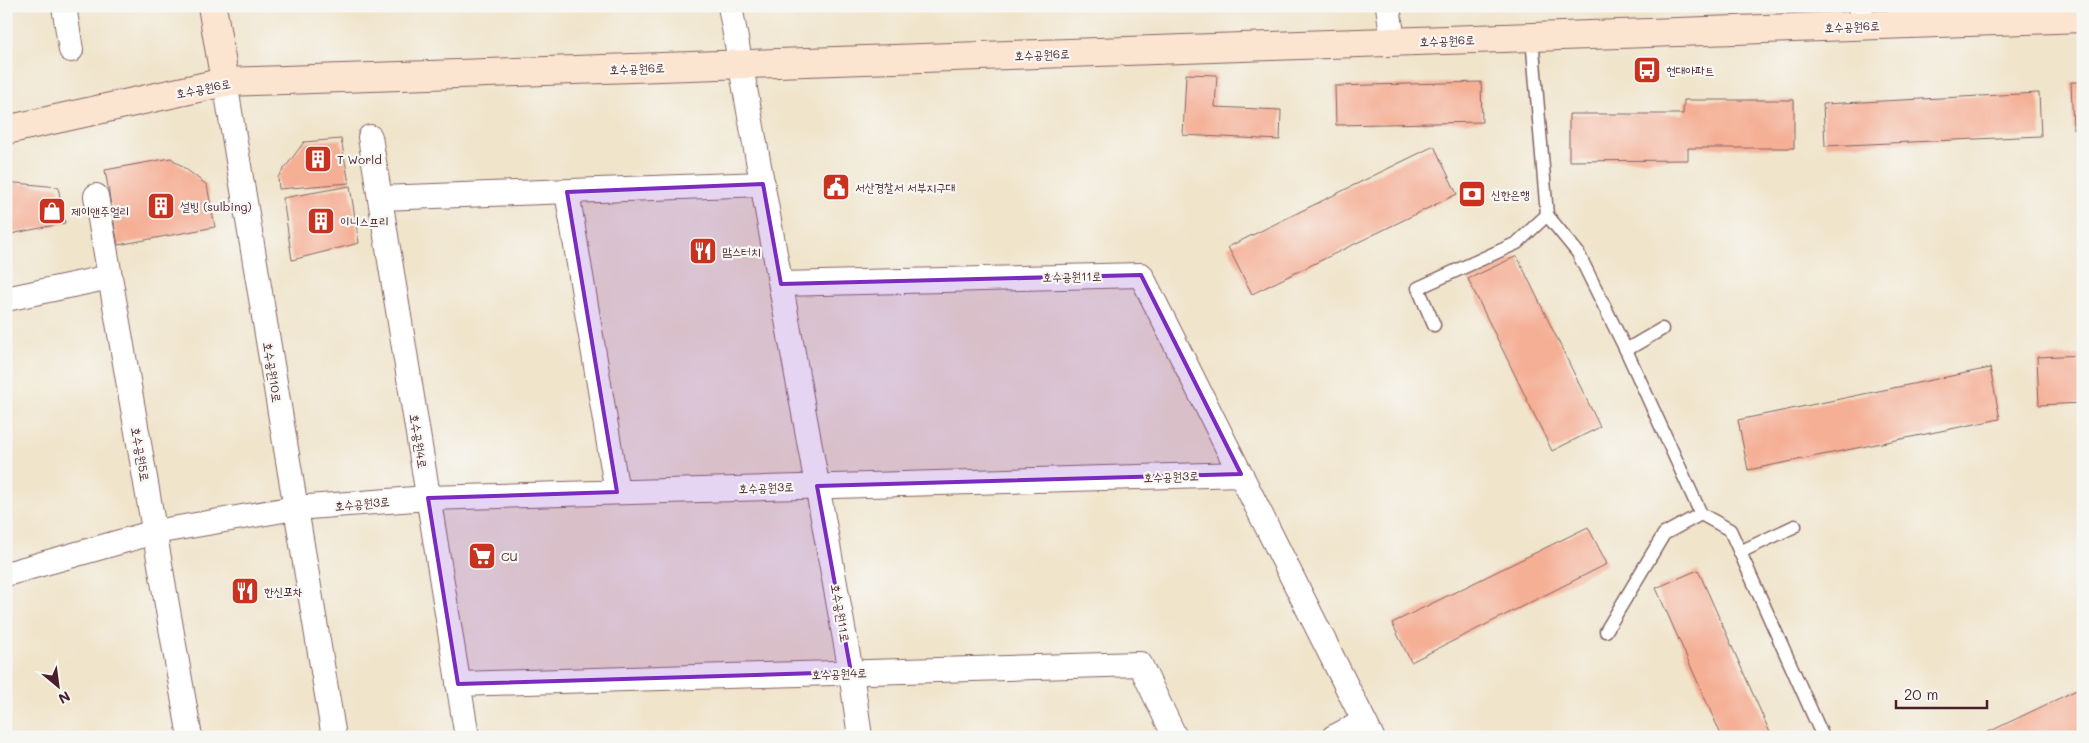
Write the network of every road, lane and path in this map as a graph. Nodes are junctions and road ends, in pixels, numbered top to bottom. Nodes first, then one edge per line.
1 (64, 6) edge
2 (212, 6) edge
3 (730, 6) edge
4 (1388, 6) edge
5 (1862, 16) edge
6 (2083, 18) edge
7 (1532, 37) junction
8 (1393, 42) junction
9 (71, 50) dead end
10 (740, 64) junction
11 (225, 82) junction
12 (6, 130) edge
13 (370, 137) dead end
14 (763, 184) junction
15 (567, 192) junction
16 (96, 196) dead end
17 (380, 198) junction
18 (1547, 215) junction
19 (110, 277) junction
20 (781, 284) junction
21 (6, 299) edge
22 (1434, 325) dead end
23 (1662, 329) dead end
24 (1626, 350) junction
25 (1241, 474) junction
26 (817, 486) junction
27 (616, 492) junction
28 (428, 498) junction
29 (295, 508) junction
30 (1701, 514) junction
31 (1795, 526) dead end
32 (154, 532) junction
33 (1740, 552) junction
34 (6, 574) edge
35 (1606, 631) dead end
36 (851, 672) junction
37 (458, 684) junction
38 (1368, 729) edge
39 (190, 737) edge
40 (334, 737) edge
41 (467, 737) edge
42 (860, 737) edge
43 (1175, 737) edge
44 (1334, 737) edge
45 (1823, 737) edge

1 - 9 street
2 - 11 street, 호수공원10로
3 - 10 street, 호수공원11로
4 - 8 street
5 - 6 street, 호수공원6로
5 - 7 street, 호수공원6로
7 - 8 street, 호수공원6로
7 - 18 lane
8 - 10 street, 호수공원6로
10 - 11 street, 호수공원6로
10 - 14 street, 호수공원11로
11 - 12 street, 호수공원6로
11 - 29 street, 호수공원10로
13 - 17 street, 호수공원4로
14 - 15 street
14 - 20 street, 호수공원11로
15 - 17 street
15 - 27 street
16 - 19 street, 호수공원5로
17 - 28 street, 호수공원4로
18 - 22 lane
18 - 24 lane
19 - 21 street
19 - 32 street, 호수공원5로
20 - 25 street, 호수공원11로
20 - 26 street, 호수공원11로
23 - 24 lane
24 - 30 lane
25 - 26 street, 호수공원3로
25 - 38 street
26 - 27 street, 호수공원3로
26 - 36 street, 호수공원11로
27 - 28 street, 호수공원3로
28 - 29 street, 호수공원3로
28 - 37 street, 호수공원4로
29 - 32 street, 호수공원3로
29 - 40 street, 호수공원10로
30 - 33 lane
30 - 35 lane
31 - 33 lane
32 - 34 street, 호수공원3로
32 - 39 street, 호수공원5로
33 - 45 lane
36 - 37 street, 호수공원4로
36 - 42 street, 호수공원11로
36 - 43 street, 호수공원4로
37 - 41 street, 호수공원4로
38 - 44 street

